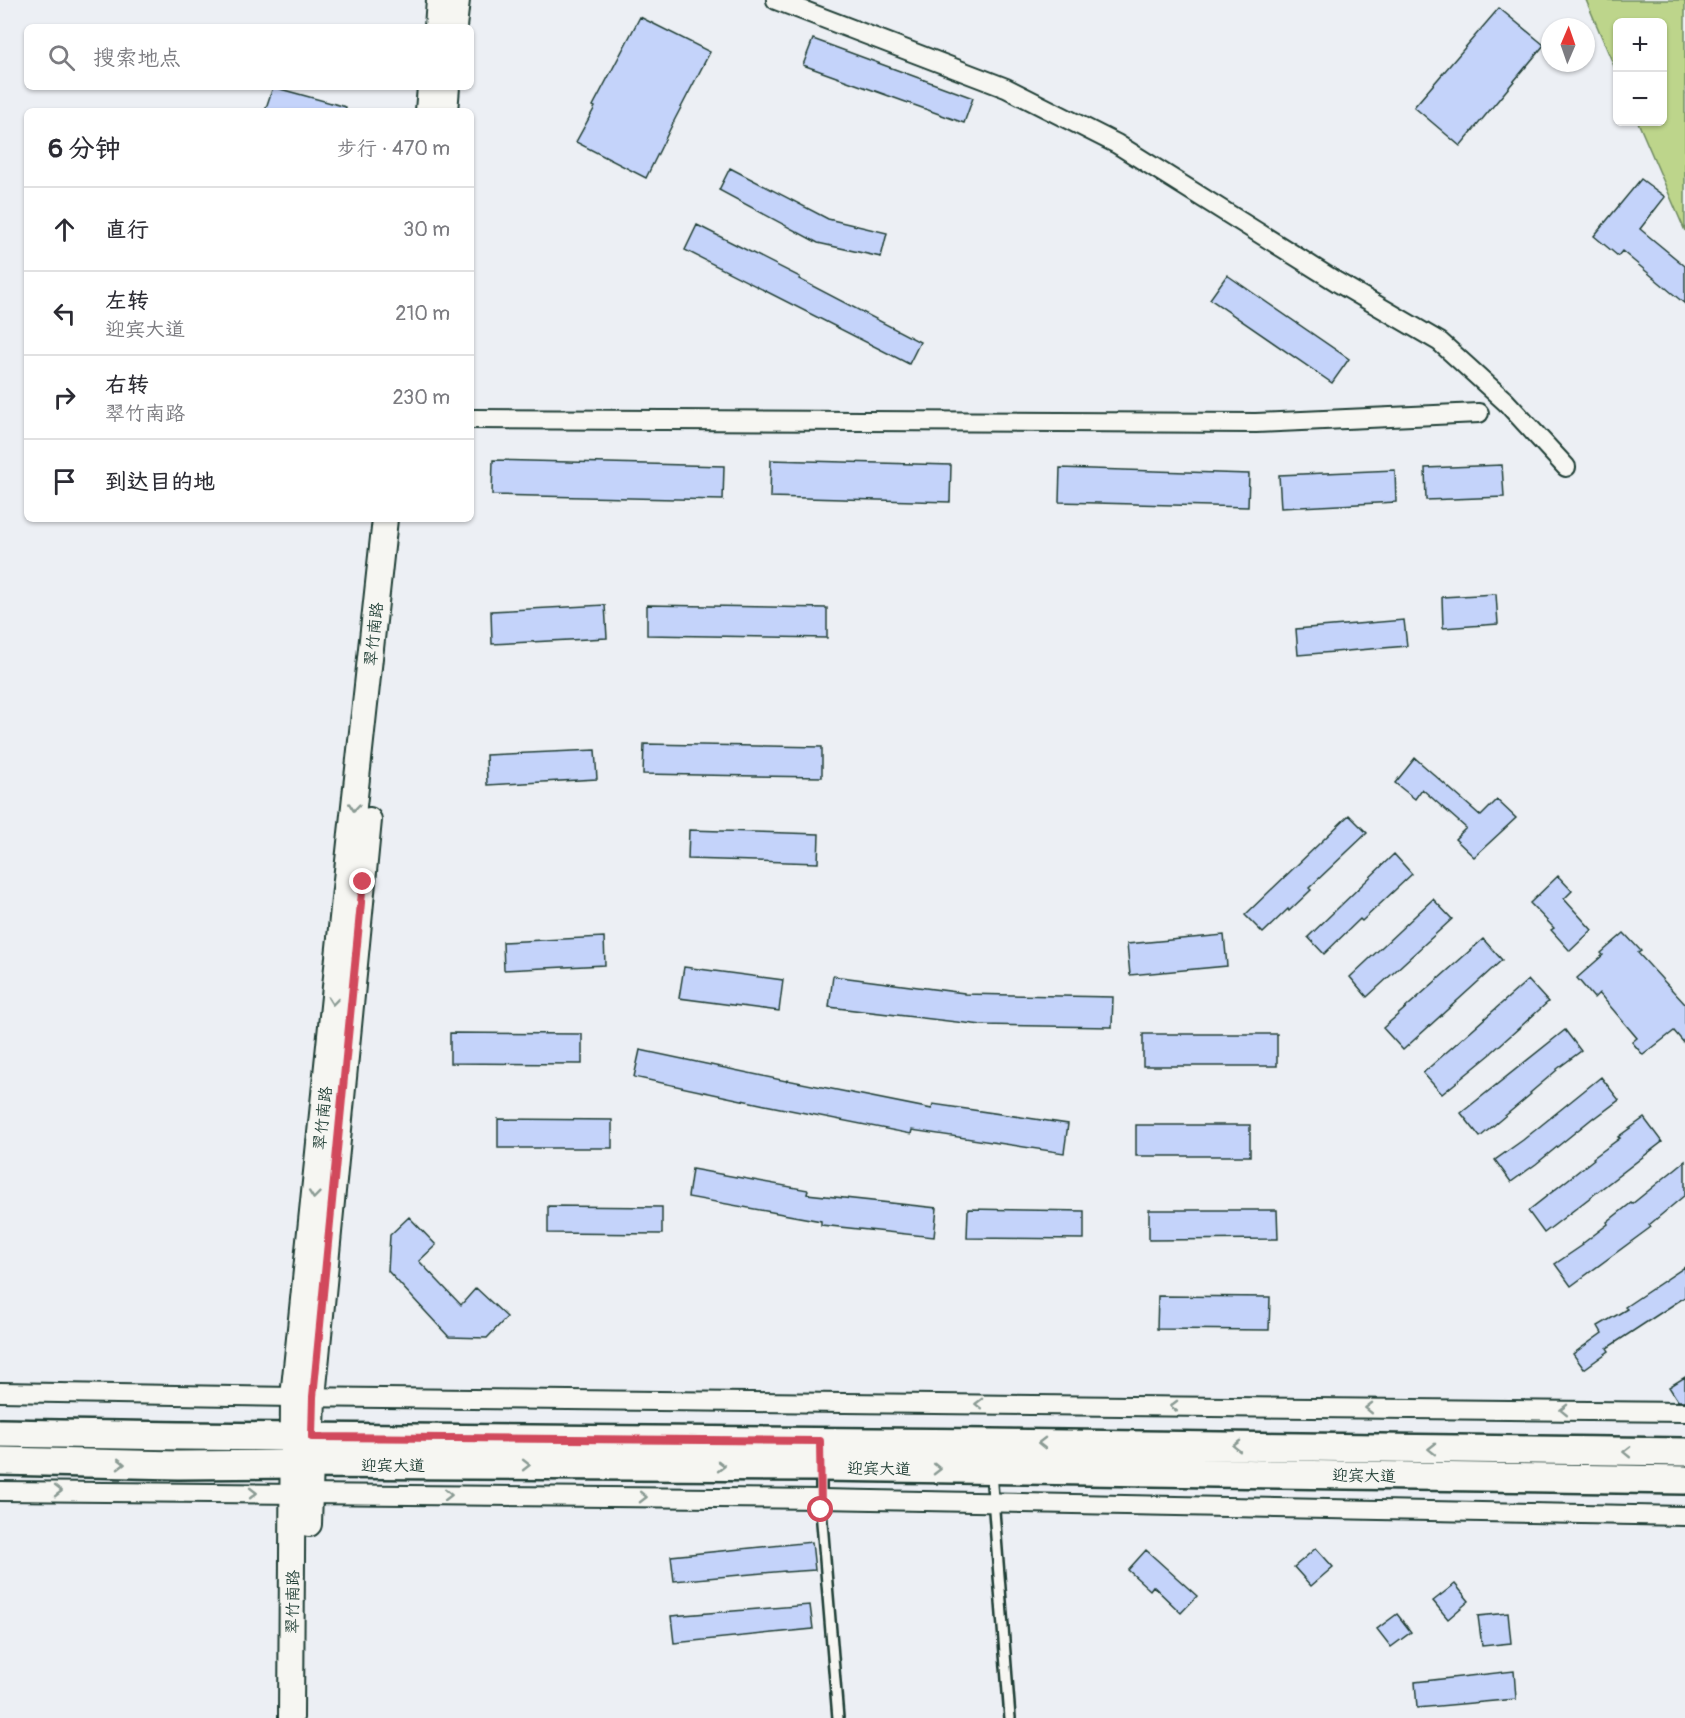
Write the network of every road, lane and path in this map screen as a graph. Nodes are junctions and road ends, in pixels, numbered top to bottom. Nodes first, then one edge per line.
1 (439, 0) edge
2 (457, 0) edge
3 (776, 0) edge
4 (436, 24) edge
5 (454, 24) edge
6 (430, 90) edge
7 (447, 90) edge
8 (428, 108) edge
9 (445, 108) edge
10 (1479, 413) dead end
11 (474, 419) edge
12 (1566, 467) dead end
13 (386, 522) edge
14 (401, 522) edge
15 (0, 1392) edge
16 (303, 1397) junction
17 (1685, 1412) edge
18 (0, 1432) edge
19 (302, 1437) junction
20 (1685, 1452) edge
21 (821, 1454) junction
22 (991, 1456) junction
23 (0, 1461) edge
24 (302, 1464) junction
25 (1685, 1480) edge
26 (0, 1491) edge
27 (301, 1493) junction
28 (821, 1499) junction
29 (994, 1503) junction
30 (1685, 1516) edge
31 (291, 1718) edge
32 (307, 1718) edge
33 (838, 1718) edge
34 (1010, 1718) edge

1 - 4 main road
2 - 5 main road
3 - 12 street
6 - 8 main road
7 - 9 main road
10 - 11 street
13 -> 16 main road, 翠竹南路
14 - 16 main road, 翠竹南路
15 - 16 street
17 -> 16 street
16 - 19 main road, 翠竹南路
18 - 19 main road, 迎宾大道
19 - 21 main road, 迎宾大道
19 - 24 main road, 翠竹南路
20 -> 22 main road, 迎宾大道
21 - 22 main road, 迎宾大道
24 -> 21 main road, 迎宾大道
21 - 28 lane
22 - 25 main road, 迎宾大道
22 - 29 lane
23 -> 24 main road, 迎宾大道
24 - 27 main road, 翠竹南路
26 -> 27 street
27 -> 28 street
27 - 31 main road, 翠竹南路
27 - 32 main road, 翠竹南路
28 - 29 street
28 - 33 lane
29 - 30 street
29 - 34 lane

